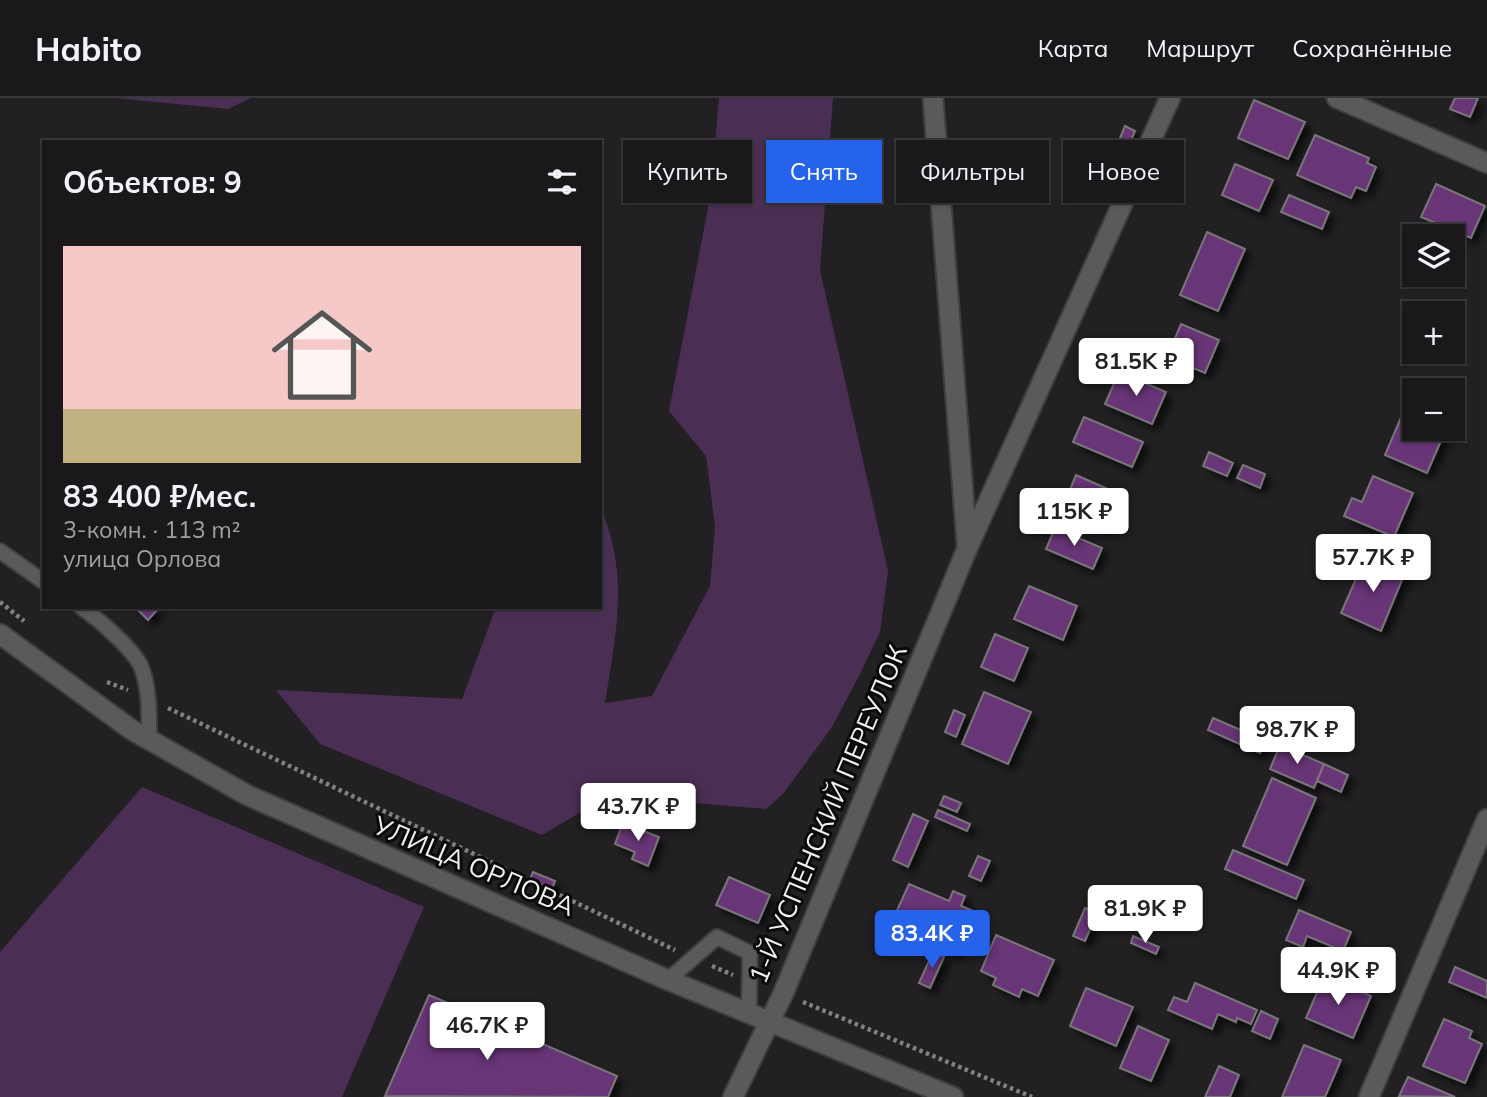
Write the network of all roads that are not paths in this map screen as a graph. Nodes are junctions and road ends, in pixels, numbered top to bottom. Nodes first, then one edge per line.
1 (933, 98) edge
2 (1170, 98) edge
3 (1337, 98) edge
4 (1487, 163) edge
5 (967, 549) junction
6 (0, 551) edge
7 (42, 581) edge
8 (84, 609) edge
9 (0, 634) edge
10 (149, 740) junction
11 (1487, 819) edge
12 (668, 980) junction
13 (749, 1012) junction
14 (768, 1021) junction
15 (733, 1097) edge
16 (953, 1097) edge
17 (1368, 1097) edge

1 - 5 street, 1-Й УСПЕНСКИЙ ПЕРЕУЛОК
2 - 5 street, 1-Й УСПЕНСКИЙ ПЕРЕУЛОК
3 - 4 street
5 - 14 street, 1-Й УСПЕНСКИЙ ПЕРЕУЛОК
6 - 7 lane
8 - 10 lane
9 - 10 street, УЛИЦА ОРЛОВА
10 - 12 street, УЛИЦА ОРЛОВА
11 - 17 street
12 - 13 street, УЛИЦА ОРЛОВА
12 - 13 lane
13 - 14 street, УЛИЦА ОРЛОВА
14 - 15 street, 1-Й УСПЕНСКИЙ ПЕРЕУЛОК
14 - 16 street, УЛИЦА ОРЛОВА

